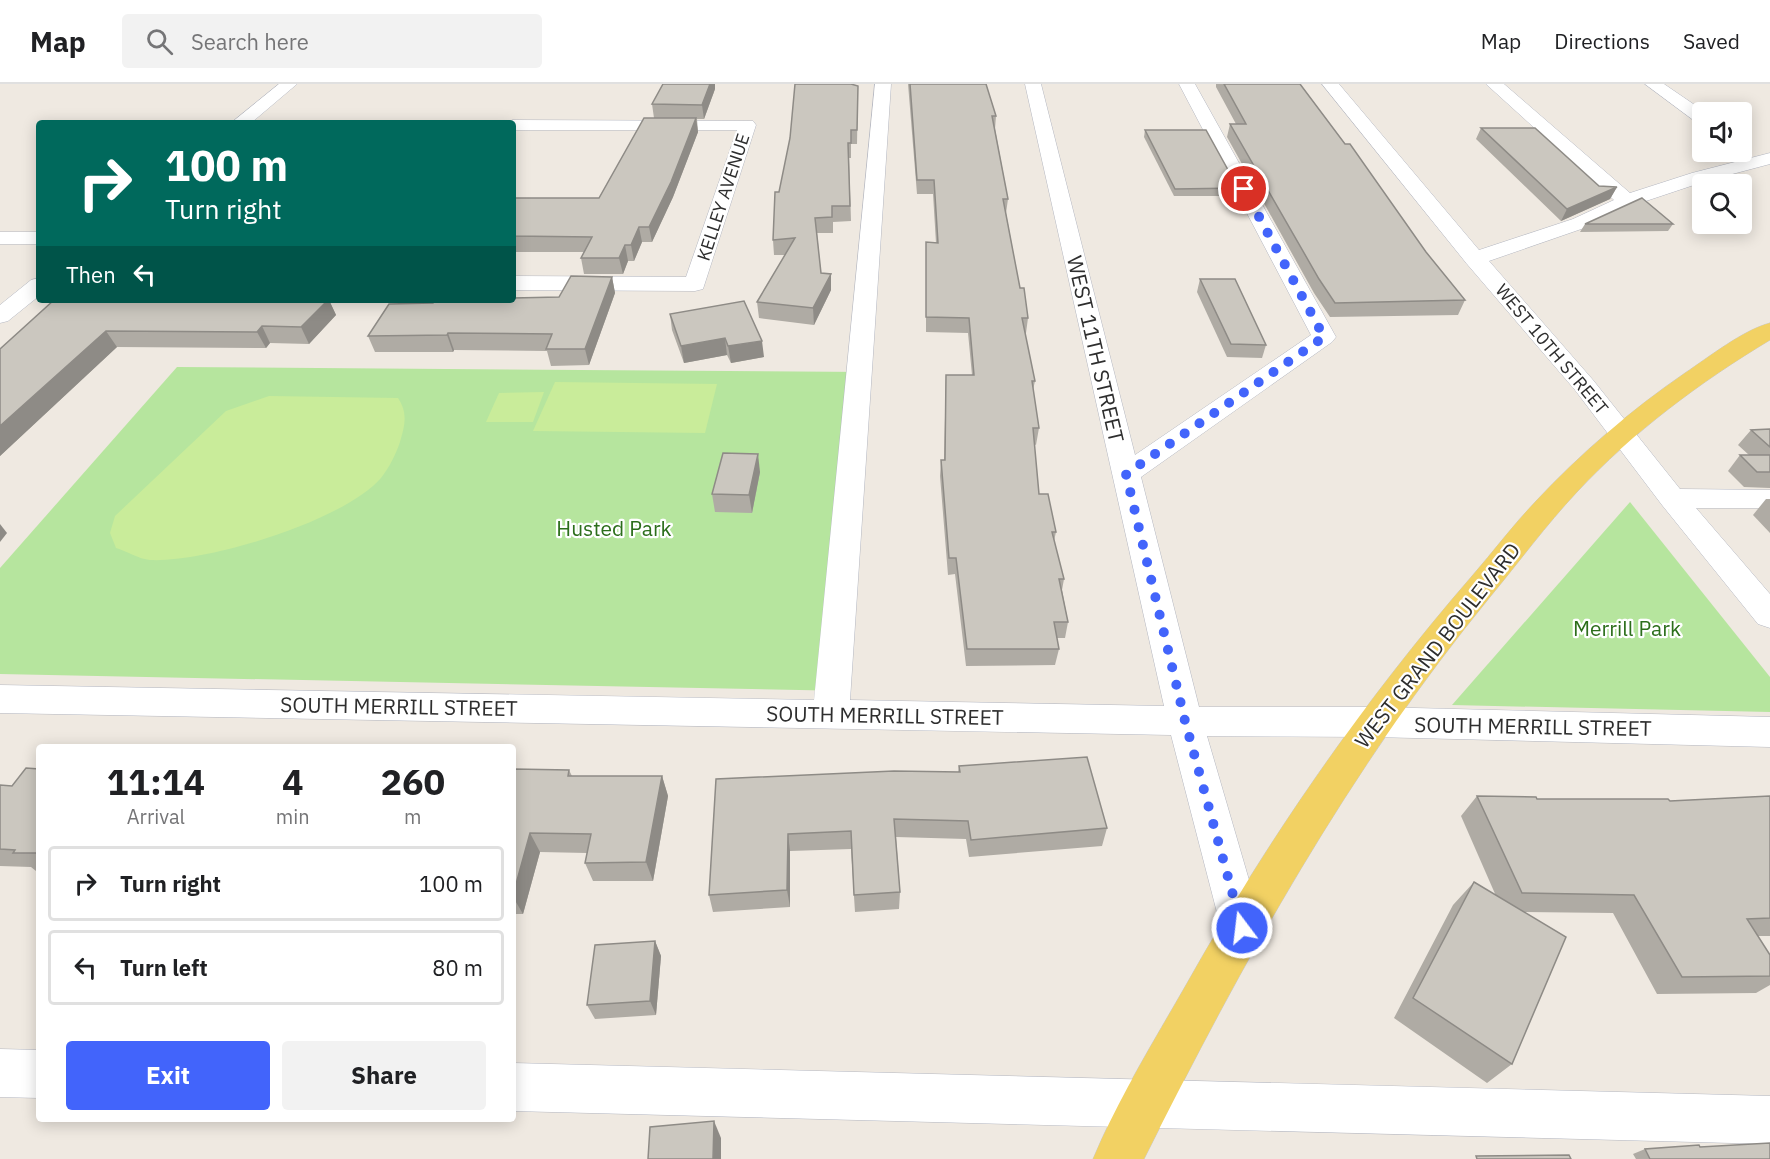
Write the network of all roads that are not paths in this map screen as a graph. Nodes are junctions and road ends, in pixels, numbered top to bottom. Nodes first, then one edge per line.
1 (289, 84) edge
2 (883, 84) edge
3 (1033, 84) edge
4 (1187, 84) edge
5 (1330, 84) edge
6 (1494, 84) edge
7 (1653, 84) edge
8 (1692, 111) edge
9 (244, 120) edge
10 (516, 125) edge
11 (1752, 151) edge
12 (1768, 161) edge
13 (1627, 201) junction
14 (0, 237) edge
15 (36, 238) edge
16 (1475, 259) junction
17 (516, 283) edge
18 (36, 287) edge
19 (0, 316) edge
20 (1770, 330) edge
21 (1623, 434) junction
22 (1126, 474) junction
23 (1672, 498) junction
24 (1770, 499) edge
25 (1770, 616) edge
26 (0, 699) edge
27 (831, 714) junction
28 (1185, 721) junction
29 (1374, 722) junction
30 (1770, 732) edge
31 (1242, 928) junction
32 (0, 1073) edge
33 (36, 1074) edge
34 (516, 1087) edge
35 (1146, 1105) junction
36 (1770, 1120) edge
37 (1118, 1159) edge

1 - 9 street
2 - 27 street
3 - 22 street, WEST 11TH STREET
4 - 22 street
5 - 16 street, WEST 10TH STREET
6 - 13 street
7 - 8 street
10 - 17 street, KELLEY AVENUE
11 - 12 street
12 - 13 street
13 - 16 street
14 - 15 street
16 - 21 street, WEST 10TH STREET
18 - 19 street
20 - 21 main road, WEST GRAND BOULEVARD
21 - 23 street, WEST 10TH STREET
21 - 29 main road, WEST GRAND BOULEVARD
22 - 28 street, WEST 11TH STREET
23 - 24 street
23 - 25 street, WEST 10TH STREET
26 - 27 street, SOUTH MERRILL STREET
27 - 28 street, SOUTH MERRILL STREET
28 - 29 street, SOUTH MERRILL STREET
28 - 31 street, WEST 11TH STREET
29 - 30 street, SOUTH MERRILL STREET
29 - 31 main road, WEST GRAND BOULEVARD
31 - 35 main road, WEST GRAND BOULEVARD
32 - 33 street
34 - 35 street
35 - 36 street
35 - 37 main road, WEST GRAND BOULEVARD

